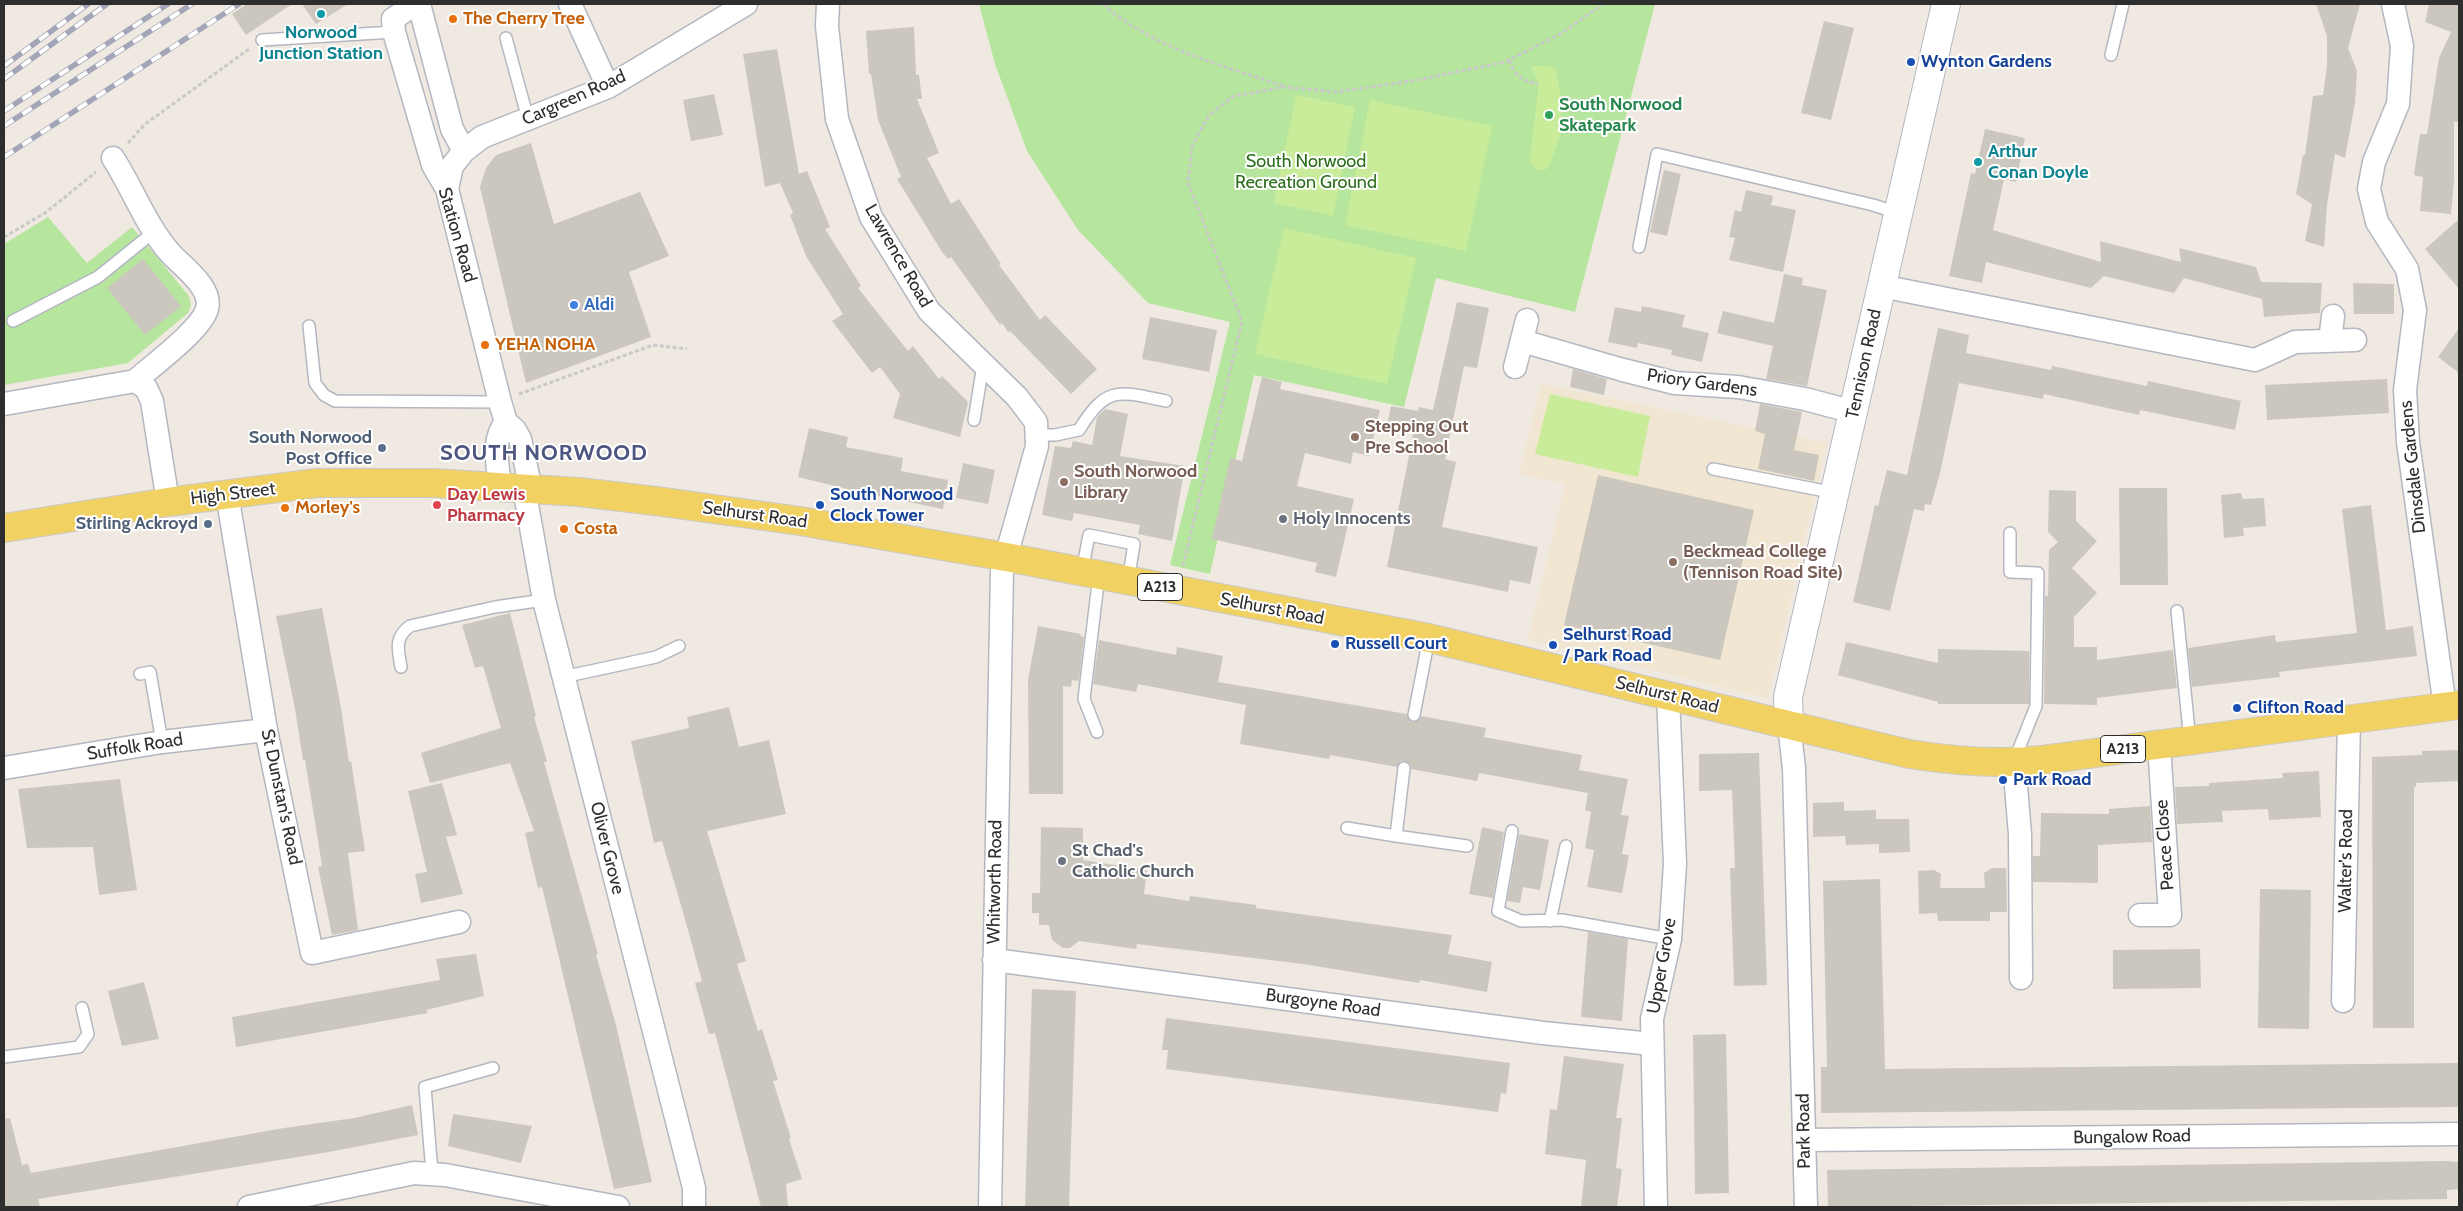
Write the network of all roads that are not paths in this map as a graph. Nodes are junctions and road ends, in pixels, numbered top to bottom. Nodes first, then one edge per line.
1 (415, 4) edge
2 (419, 4) edge
3 (570, 4) edge
4 (746, 4) edge
5 (828, 4) edge
6 (1946, 4) edge
7 (2123, 4) edge
8 (2393, 4) edge
9 (394, 32) junction
10 (506, 38) dead end
11 (262, 40) road end
12 (2111, 55) dead end
13 (608, 87) junction
14 (528, 119) junction
15 (464, 151) junction
16 (113, 158) road end
17 (447, 189) junction
18 (1898, 213) junction
19 (155, 231) junction
20 (1639, 247) dead end
21 (1881, 286) junction
22 (2333, 316) dead end
23 (13, 321) dead end
24 (309, 326) dead end
25 (2355, 340) dead end
26 (2330, 341) junction
27 (983, 365) junction
28 (1515, 367) dead end
29 (135, 381) junction
30 (1166, 401) dead end
31 (4, 404) edge
32 (503, 412) junction
33 (1854, 412) junction
34 (974, 420) dead end
35 (1036, 435) junction
36 (1713, 469) dead end
37 (518, 488) junction
38 (226, 494) junction
39 (1835, 494) junction
40 (168, 502) junction
41 (4, 528) edge
42 (2010, 533) dead end
43 (1006, 557) junction
44 (1090, 574) junction
45 (1128, 581) junction
46 (544, 600) junction
47 (2177, 611) dead end
48 (1429, 638) junction
49 (679, 646) dead end
50 (401, 667) dead end
51 (140, 674) dead end
52 (563, 677) junction
53 (1668, 695) junction
54 (2452, 706) edge
55 (1414, 715) dead end
56 (2349, 721) junction
57 (1789, 725) junction
58 (266, 730) junction
59 (1098, 732) dead end
60 (2190, 741) junction
61 (162, 742) junction
62 (2159, 745) junction
63 (2014, 763) junction
64 (4, 768) edge
65 (1404, 768) dead end
66 (1347, 828) dead end
67 (1512, 831) dead end
68 (1396, 836) junction
69 (1467, 846) dead end
70 (1566, 846) dead end
71 (2140, 915) dead end
72 (1550, 920) junction
73 (459, 922) dead end
74 (1670, 939) junction
75 (994, 960) junction
76 (2021, 978) dead end
77 (2343, 1001) dead end
78 (82, 1008) dead end
79 (1652, 1044) junction
80 (4, 1057) edge
81 (493, 1068) dead end
82 (2459, 1134) edge
83 (1804, 1140) junction
84 (432, 1173) junction
85 (293, 1203) edge
86 (249, 1207) edge
87 (618, 1207) edge
88 (694, 1207) edge
89 (990, 1207) edge
90 (1656, 1207) edge
91 (1806, 1207) edge

1 - 9 street
2 - 15 street
3 - 13 street
4 - 13 street, Cargreen Road
5 - 27 street, Lawrence Road
6 - 18 street, Tennison Road
7 - 12 lane
8 - 54 street, Dinsdale Gardens
9 - 11 lane
9 - 17 street, Station Road
10 - 14 lane
13 - 14 street, Cargreen Road
14 - 15 street, Cargreen Road
15 - 17 street, Cargreen Road
16 - 19 street
17 - 32 street, Station Road
18 - 20 lane
18 - 21 street, Tennison Road
19 - 23 lane
19 - 29 street
21 - 26 street
21 - 33 street, Tennison Road
22 - 26 street
24 - 32 lane
25 - 26 street
27 - 34 lane
27 - 35 street, Lawrence Road
28 - 33 street, Priory Gardens
29 - 31 street
29 - 40 street
30 - 35 lane
32 - 37 street, Station Road
32 - 37 street
33 - 39 street, Tennison Road
35 - 43 street, Lawrence Road
36 - 39 lane
37 - 38 main road, High Street / A213
37 - 43 main road, Selhurst Road / A213
37 - 46 street, Oliver Grove
38 - 40 main road, High Street / A213
38 - 58 street, St Dunstan's Road
39 - 57 street, Tennison Road
40 - 41 main road, High Street / A213
42 - 63 lane
43 - 44 main road, Selhurst Road / A213
43 - 75 street, Whitworth Road
44 - 45 main road, Selhurst Road / A213
44 - 45 lane
44 - 59 lane
45 - 48 main road, Selhurst Road / A213
46 - 50 lane
46 - 52 street, Oliver Grove
47 - 60 lane
48 - 53 main road, Selhurst Road / A213
48 - 55 lane
49 - 52 lane
51 - 61 lane
52 - 88 street, Oliver Grove
53 - 57 main road, Selhurst Road / A213
53 - 74 street, Upper Grove
54 - 56 main road, Selhurst Road / A213
56 - 60 main road, Selhurst Road / A213
56 - 77 street, Walter's Road
57 - 63 main road, Selhurst Road / A213
57 - 83 street, Park Road
58 - 61 street, Suffolk Road
58 - 73 street, St Dunstan's Road
60 - 62 main road, Selhurst Road / A213
61 - 64 street, Suffolk Road
62 - 63 main road, Selhurst Road / A213
62 - 71 street, Peace Close
63 - 76 street
65 - 68 lane
66 - 68 lane
67 - 72 lane
68 - 69 lane
70 - 72 lane
72 - 74 lane
74 - 79 street, Upper Grove
75 - 79 street, Burgoyne Road
75 - 89 street, Whitworth Road
78 - 80 lane
79 - 90 street, Upper Grove
81 - 84 lane
82 - 83 street, Bungalow Road
83 - 91 street, Park Road
84 - 85 street
84 - 87 street
85 - 86 street

